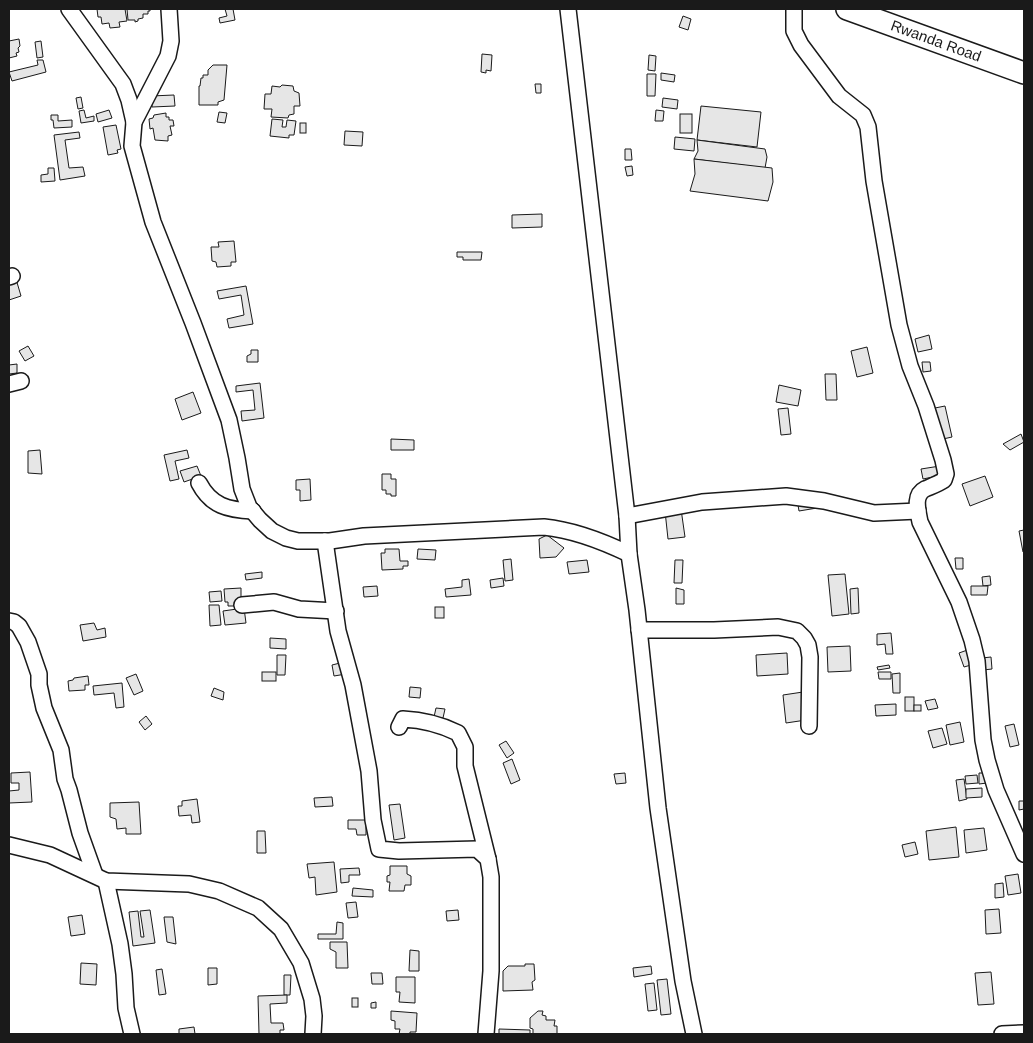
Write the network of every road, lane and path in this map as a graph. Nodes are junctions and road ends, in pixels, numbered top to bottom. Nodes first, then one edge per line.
1 (69, 9) edge
2 (169, 9) edge
3 (568, 9) edge
4 (794, 9) edge
5 (847, 9) edge
6 (1024, 73) edge
7 (134, 122) junction
8 (198, 483) dead end
9 (253, 511) junction
10 (918, 511) junction
11 (626, 516) junction
12 (325, 541) junction
13 (629, 554) junction
14 (242, 605) dead end
15 (336, 610) junction
16 (9, 621) edge
17 (639, 630) junction
18 (809, 726) dead end
19 (399, 727) dead end
20 (9, 845) edge
21 (1024, 854) edge
22 (488, 859) junction
23 (101, 878) junction
24 (1024, 1033) edge
25 (132, 1034) edge
26 (313, 1034) edge
27 (486, 1034) edge
28 (694, 1034) edge
29 (1002, 1034) edge

1 - 7 street
2 - 7 street
3 - 11 street
4 - 10 street
5 - 6 highway, Rwanda Road
7 - 9 street
8 - 9 street
9 - 12 street
10 - 11 street
10 - 21 street
11 - 13 street
12 - 13 street
12 - 15 street
13 - 17 street
14 - 15 street
15 - 22 street
16 - 23 street
17 - 18 street
17 - 28 street
19 - 22 street
20 - 23 street
22 - 27 street
23 - 25 street
23 - 26 street
24 - 29 street

